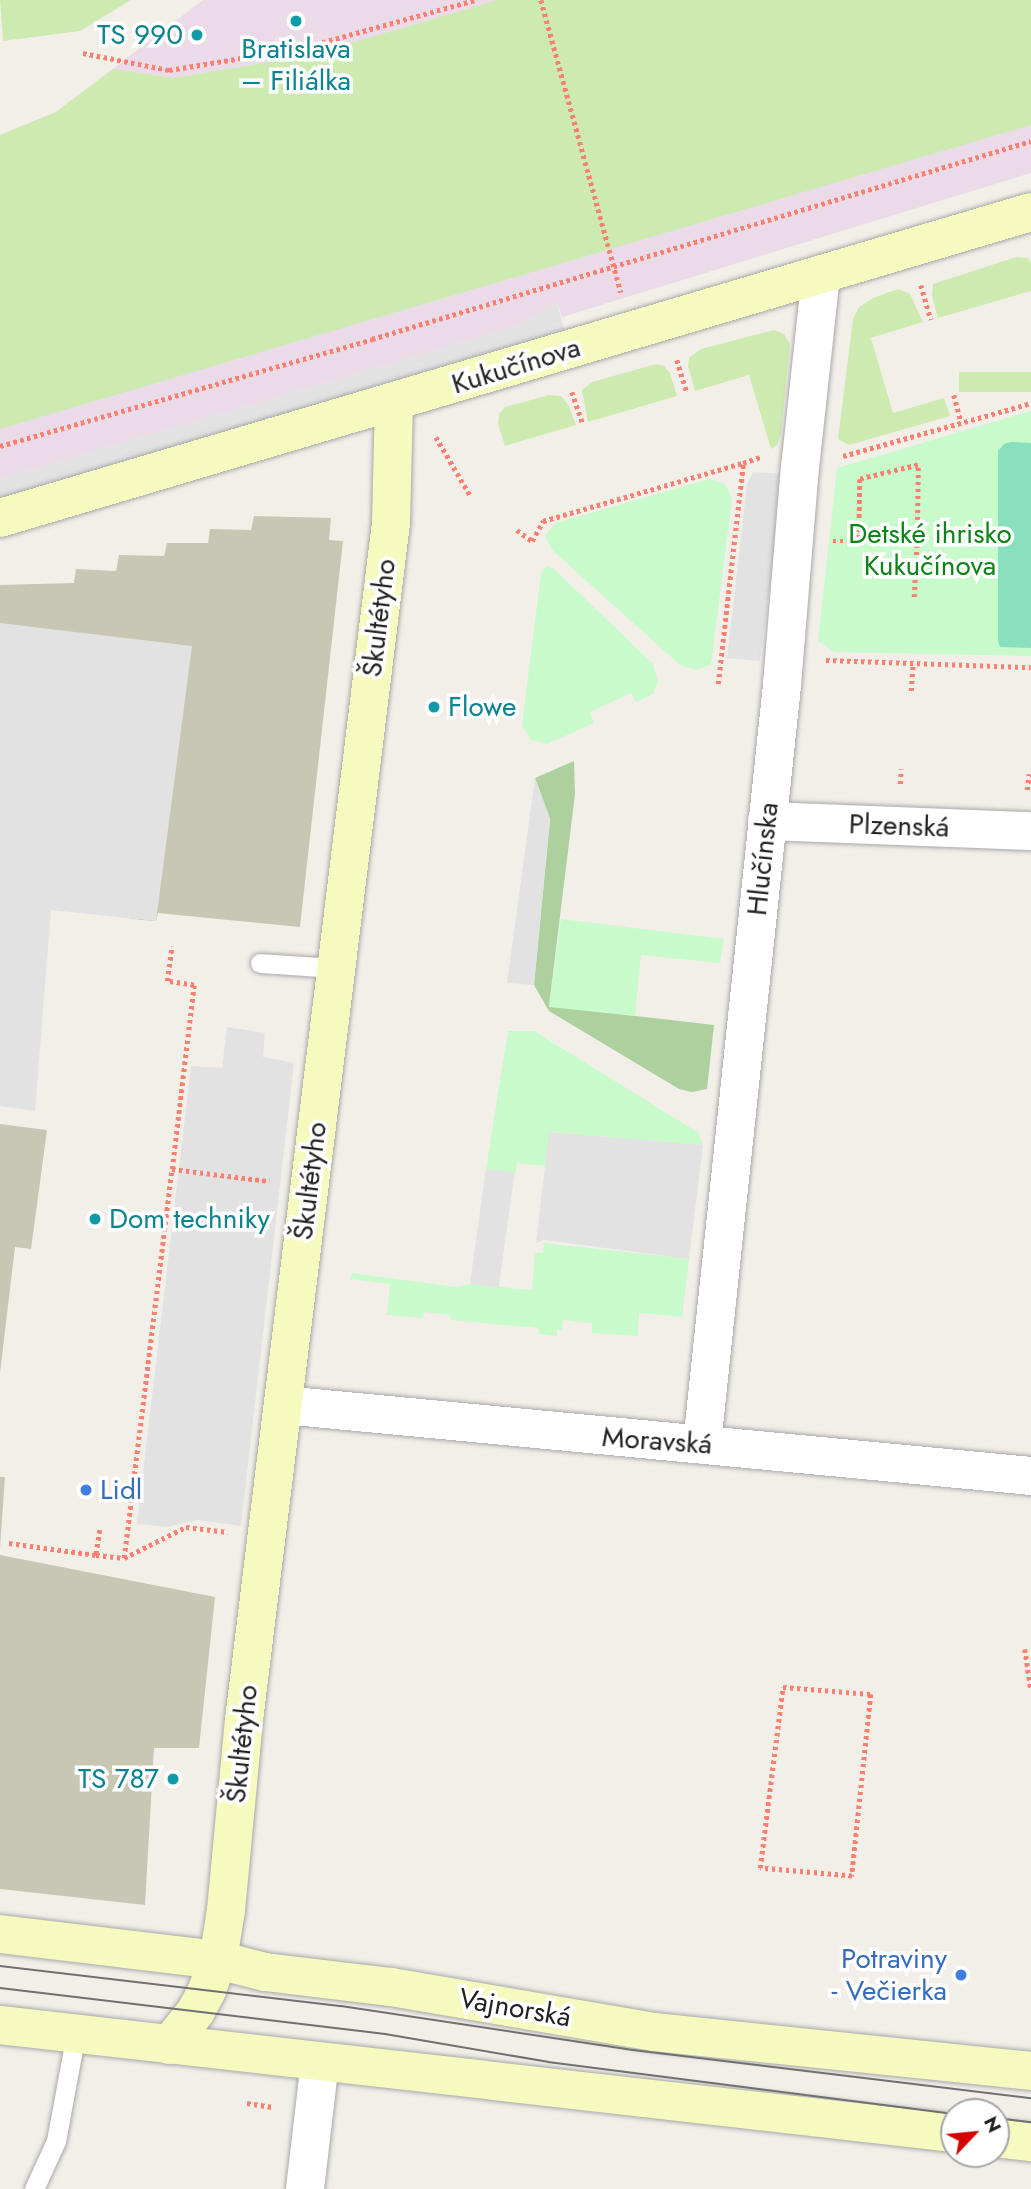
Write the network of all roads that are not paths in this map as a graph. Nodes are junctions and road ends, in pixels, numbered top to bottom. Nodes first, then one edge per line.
1 (1031, 212) edge
2 (821, 274) junction
3 (394, 402) junction
4 (0, 519) edge
5 (767, 821) junction
6 (1031, 831) edge
7 (260, 964) dead end
8 (336, 968) junction
9 (283, 1405) junction
10 (702, 1444) junction
11 (1031, 1476) edge
12 (0, 1934) edge
13 (218, 1960) junction
14 (0, 2025) edge
15 (76, 2033) junction
16 (169, 2045) junction
17 (320, 2062) junction
18 (1031, 2071) edge
19 (940, 2131) edge
20 (1010, 2140) edge
21 (1031, 2142) edge
22 (34, 2189) edge
23 (306, 2189) edge

1 - 2 street, Kukučínova
2 - 3 street, Kukučínova
2 - 5 street, Hlučínska
3 - 4 street, Kukučínova
3 - 8 street, Škultétyho
5 - 6 street, Plzenská
5 - 10 street, Hlučínska
7 - 8 lane
8 - 9 street, Škultétyho
9 - 10 street, Moravská
9 - 13 street, Škultétyho
10 - 11 street, Moravská
12 - 13 street, Vajnorská
13 - 16 street, Škultétyho
13 - 18 street, Vajnorská
14 - 15 street
15 - 16 street
15 - 22 lane
16 - 17 street
17 - 19 street
17 - 23 street
20 - 21 street

